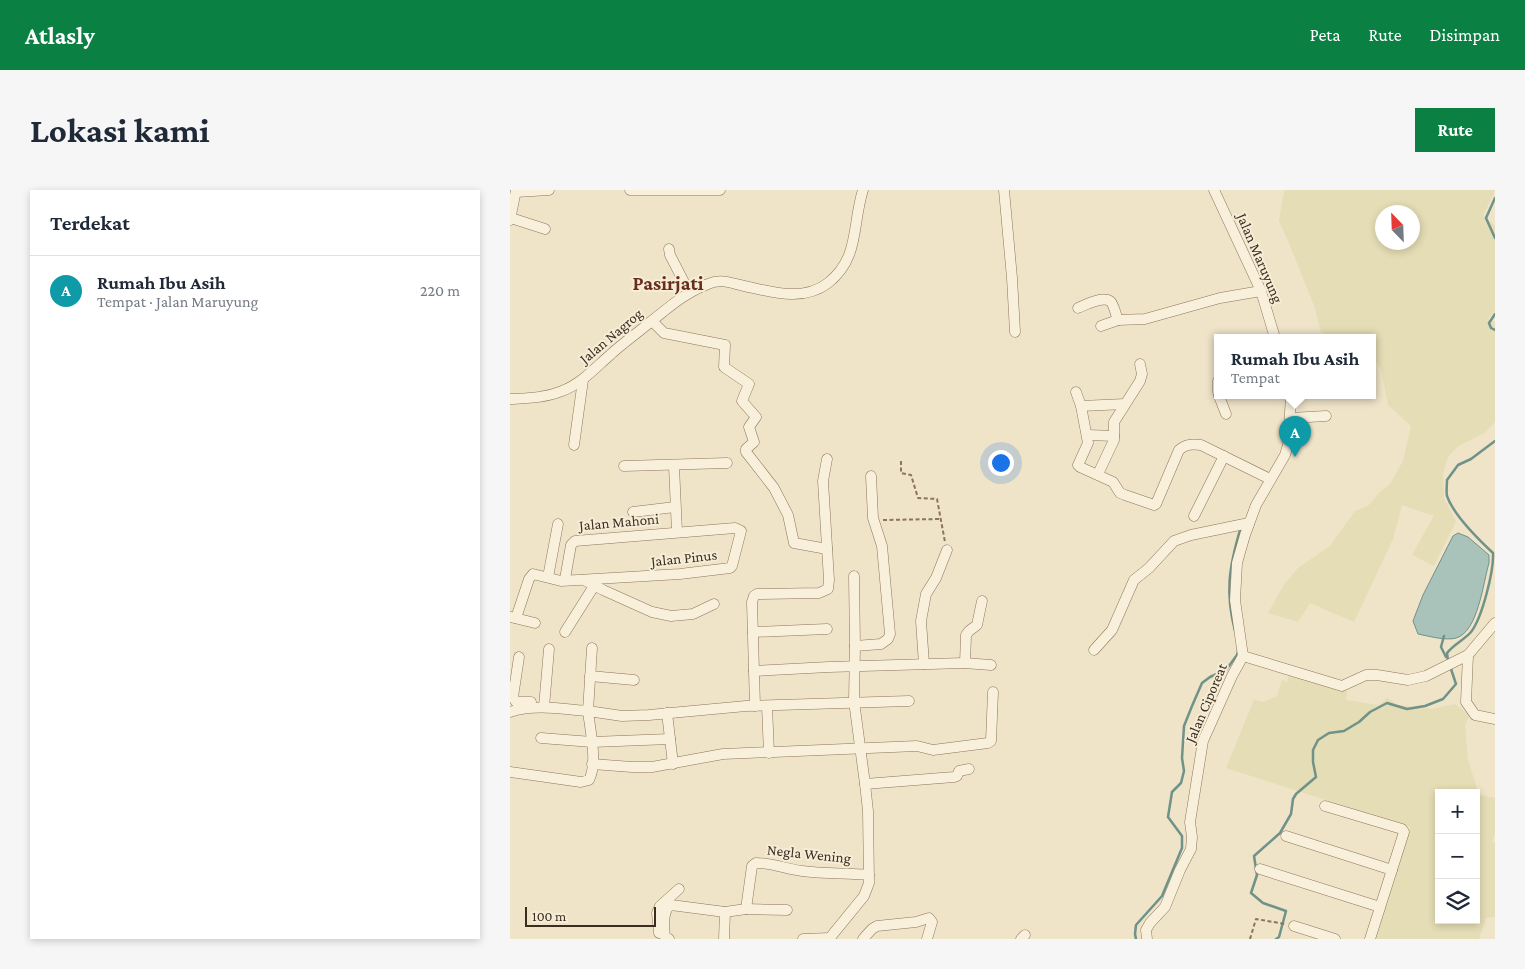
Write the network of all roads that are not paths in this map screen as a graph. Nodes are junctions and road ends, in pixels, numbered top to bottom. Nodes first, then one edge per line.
1 (549, 190) edge
2 (630, 190) edge
3 (720, 190) edge
4 (863, 190) edge
5 (1004, 190) edge
6 (1214, 190) edge
7 (516, 191) edge
8 (510, 219) edge
9 (545, 229) dead end
10 (669, 249) dead end
11 (1261, 291) junction
12 (690, 292) junction
13 (1078, 308) dead end
14 (1118, 320) junction
15 (652, 321) junction
16 (1101, 326) dead end
17 (1015, 332) dead end
18 (1274, 334) edge
19 (1140, 364) dead end
20 (583, 380) junction
21 (1076, 392) dead end
22 (510, 399) edge
23 (1220, 399) edge
24 (1291, 399) edge
25 (1125, 404) junction
26 (1082, 406) junction
27 (1226, 414) dead end
28 (1326, 416) dead end
29 (1291, 418) junction
30 (1088, 435) junction
31 (1114, 436) junction
32 (574, 445) dead end
33 (1224, 456) junction
34 (827, 459) dead end
35 (727, 464) dead end
36 (624, 466) dead end
37 (674, 466) junction
38 (1098, 474) junction
39 (871, 476) dead end
40 (1270, 479) junction
41 (675, 507) junction
42 (633, 512) dead end
43 (1194, 516) dead end
44 (1249, 523) junction
45 (558, 524) dead end
46 (677, 532) junction
47 (827, 549) junction
48 (947, 550) road end
49 (854, 576) dead end
50 (548, 577) junction
51 (565, 579) junction
52 (584, 580) junction
53 (594, 586) junction
54 (982, 601) dead end
55 (714, 604) dead end
56 (513, 617) edge
57 (535, 623) dead end
58 (1494, 626) edge
59 (827, 629) dead end
60 (566, 632) dead end
61 (753, 632) junction
62 (855, 646) junction
63 (592, 648) dead end
64 (549, 649) dead end
65 (1094, 650) dead end
66 (1468, 655) junction
67 (519, 656) dead end
68 (1243, 656) junction
69 (965, 663) junction
70 (924, 664) junction
71 (991, 665) dead end
72 (854, 667) junction
73 (754, 671) junction
74 (590, 676) junction
75 (634, 680) dead end
76 (993, 692) dead end
77 (909, 701) dead end
78 (854, 702) junction
79 (544, 705) junction
80 (754, 706) junction
81 (767, 706) junction
82 (588, 711) junction
83 (510, 712) edge
84 (667, 713) junction
85 (1495, 719) edge
86 (541, 738) dead end
87 (670, 739) junction
88 (592, 742) junction
89 (860, 749) junction
90 (769, 753) junction
91 (592, 764) junction
92 (673, 764) junction
93 (969, 769) dead end
94 (510, 772) edge
95 (866, 784) junction
96 (1325, 806) dead end
97 (1286, 836) dead end
98 (1260, 869) dead end
99 (1392, 870) junction
100 (869, 875) junction
101 (679, 889) dead end
102 (1380, 907) junction
103 (746, 909) junction
104 (787, 910) dead end
105 (725, 912) junction
106 (1294, 926) dead end
107 (659, 939) edge
108 (669, 939) edge
109 (724, 939) edge
110 (803, 939) edge
111 (829, 939) edge
112 (863, 939) edge
113 (927, 939) edge
114 (1147, 939) edge
115 (1335, 939) edge
116 (1370, 939) edge

1 - 7 street
2 - 3 street
4 - 12 street, Jalan Nagrog
5 - 17 street
6 - 11 street, Jalan Maruyung
7 - 8 street
8 - 9 street
10 - 12 street
11 - 14 street
11 - 18 street, Jalan Maruyung
12 - 15 street, Jalan Nagrog
13 - 14 street
14 - 16 street
15 - 20 street, Jalan Nagrog
15 - 47 street
19 - 25 street
20 - 22 street, Jalan Nagrog
20 - 32 street
21 - 26 street
23 - 27 street
24 - 29 street
25 - 26 street
25 - 31 street
26 - 30 street
28 - 29 street
29 - 40 street
30 - 31 street
30 - 38 street
31 - 38 street
33 - 38 street
33 - 40 street
33 - 43 street
34 - 47 street
35 - 37 street
36 - 37 street
37 - 41 street
39 - 62 street
40 - 44 street
41 - 42 street
41 - 46 street
44 - 65 street
44 - 68 street
45 - 50 street
46 - 51 street, Jalan Mahoni
46 - 52 street, Jalan Pinus
47 - 61 street
48 - 70 street
49 - 62 street
50 - 51 street, Jalan Pinus
50 - 56 street
51 - 52 street, Jalan Pinus
52 - 53 street
53 - 55 street
53 - 60 street
54 - 69 street
56 - 57 street
58 - 66 street, Jalan Ciporeat
59 - 61 street
61 - 73 street
62 - 72 street
63 - 74 street
64 - 79 street
66 - 68 street, Jalan Ciporeat
66 - 85 street
67 - 79 street
68 - 114 street, Jalan Ciporeat
69 - 70 street
69 - 71 street
70 - 72 street
72 - 73 street
72 - 78 street
73 - 80 street
74 - 75 street
74 - 82 street
76 - 89 street
77 - 78 street
78 - 81 street
78 - 89 street
79 - 82 street
79 - 83 street
80 - 81 street
80 - 84 street
81 - 90 street
82 - 84 street
82 - 88 street
84 - 87 street
86 - 88 street
87 - 88 street
87 - 92 street
88 - 91 street
89 - 90 street
89 - 95 street
90 - 92 street
91 - 92 street
91 - 94 street
93 - 95 street
95 - 100 street
96 - 99 street
97 - 99 street
98 - 102 street
99 - 102 street
100 - 103 street, Negla Wening
100 - 111 street
101 - 107 street
102 - 116 street
103 - 104 street
103 - 105 street
105 - 108 street
105 - 109 street
106 - 115 street
110 - 111 street
112 - 113 street

